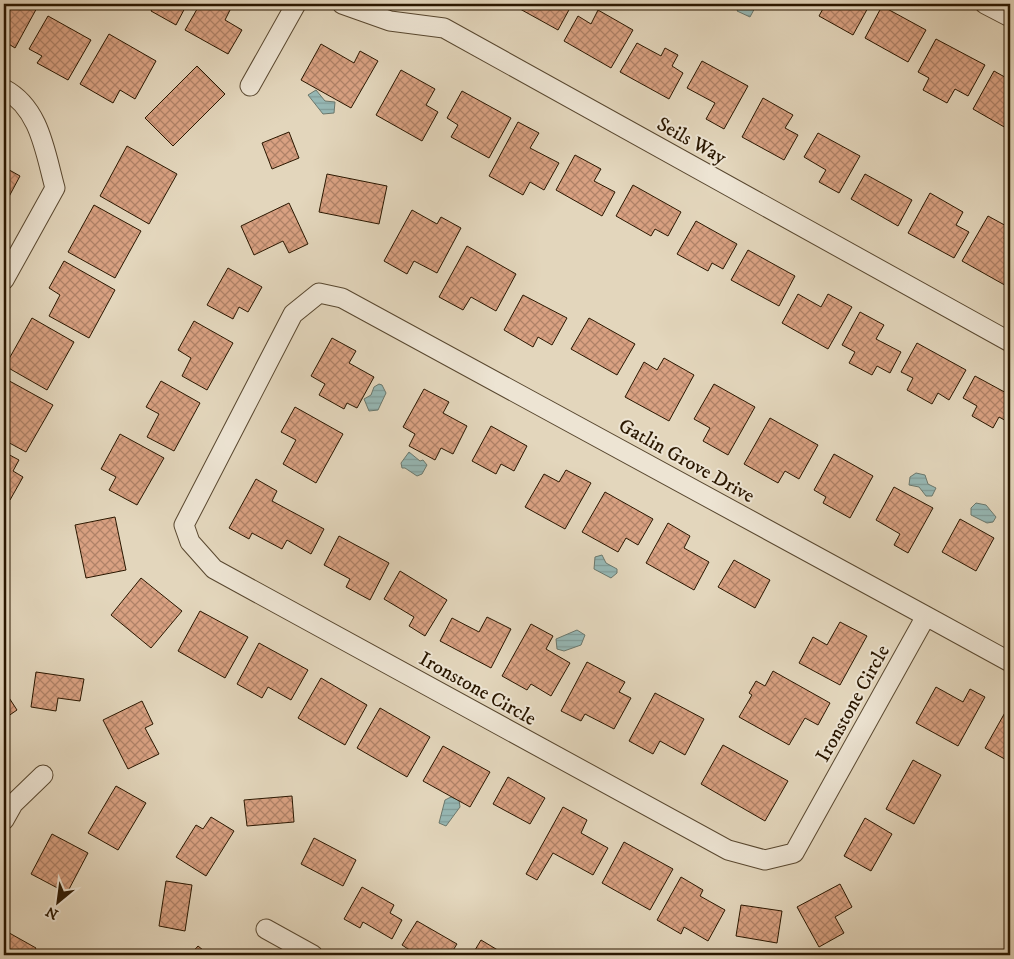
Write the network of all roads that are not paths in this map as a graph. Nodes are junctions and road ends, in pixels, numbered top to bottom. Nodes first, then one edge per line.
1 (296, 4) edge
2 (342, 4) edge
3 (986, 4) edge
4 (1010, 18) edge
5 (250, 86) dead end
6 (4, 89) edge
7 (4, 280) edge
8 (342, 298) joint
9 (1010, 342) edge
10 (926, 616) junction
11 (1010, 662) edge
12 (43, 775) dead end
13 (4, 820) edge
14 (266, 929) dead end
15 (313, 955) edge

1 - 5 street
2 - 9 street, Seils Way
3 - 4 street
6 - 7 street
8 - 10 street, Gatlin Grove Drive
8 - 10 street, Ironstone Circle
10 - 11 street, Gatlin Grove Drive
12 - 13 street
14 - 15 street

